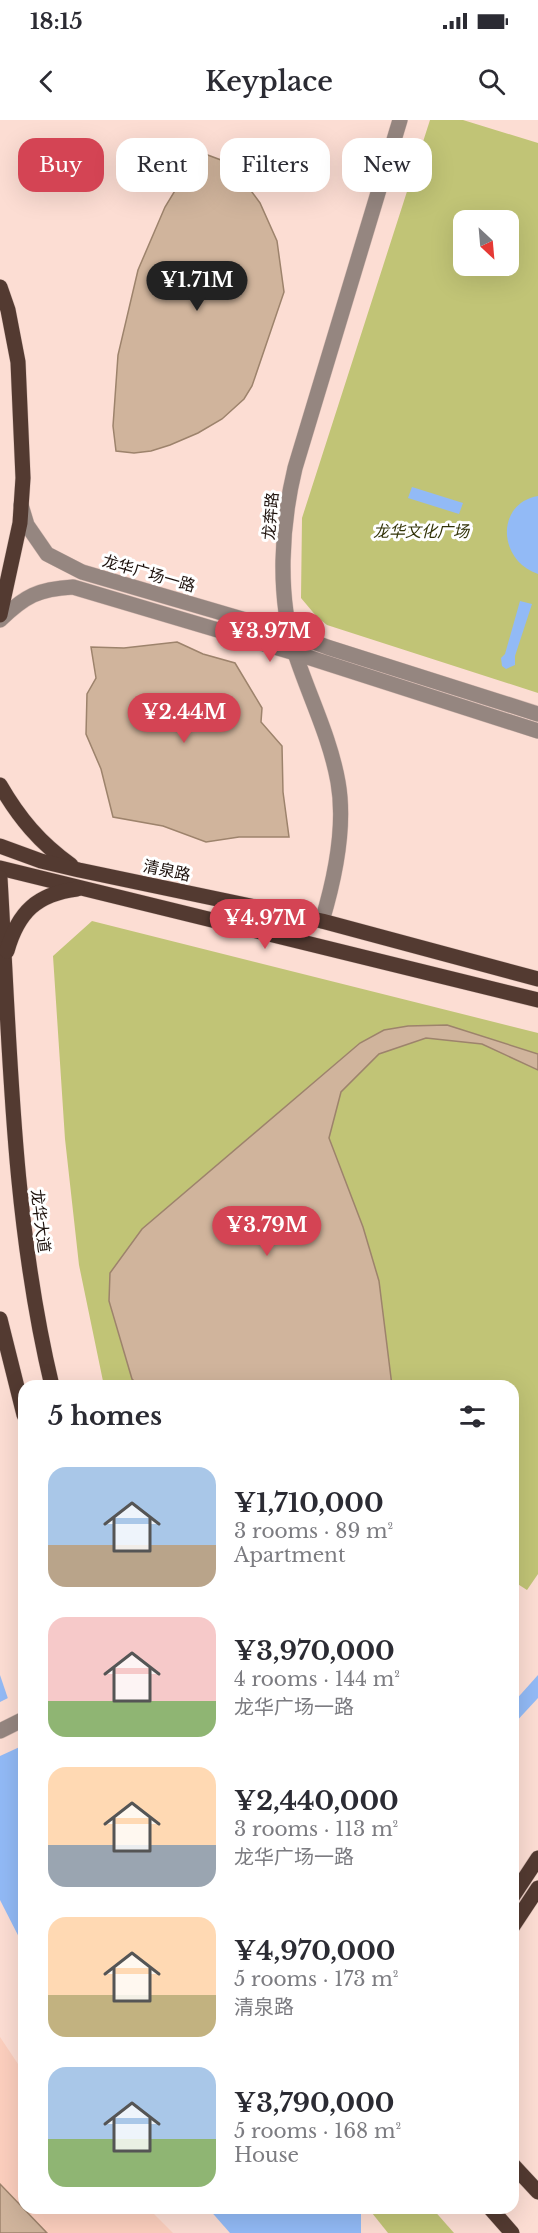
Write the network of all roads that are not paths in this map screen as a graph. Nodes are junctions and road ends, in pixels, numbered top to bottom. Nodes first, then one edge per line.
1 (400, 120) edge
2 (0, 287) edge
3 (21, 504) junction
4 (0, 615) edge
5 (0, 620) edge
6 (290, 633) junction
7 (295, 653) junction
8 (538, 714) edge
9 (538, 731) edge
10 (0, 785) edge
11 (0, 846) edge
12 (0, 868) edge
13 (79, 870) junction
14 (0, 878) edge
15 (84, 888) junction
16 (322, 921) junction
17 (4, 960) junction
18 (538, 979) edge
19 (538, 1000) edge
20 (0, 1319) edge
21 (51, 1380) edge
22 (18, 1391) edge
23 (18, 1722) edge
24 (0, 1731) edge
25 (538, 1858) edge
26 (519, 1887) edge
27 (538, 1888) edge
28 (519, 1917) edge
29 (519, 2172) edge
30 (538, 2192) edge
31 (496, 2214) edge
32 (513, 2233) edge

1 - 6 street, 龙奔路
2 - 3 main road
3 - 4 main road
3 - 6 street, 龙华广场一路
5 - 7 street
6 - 7 street, 龙奔路
6 - 8 street, 龙华广场一路
7 - 9 street
7 - 16 street, 龙奔路
10 - 13 main road
11 - 13 main road, 清泉路
12 - 15 main road
13 - 16 main road, 清泉路
14 - 17 main road, 龙华大道
15 - 17 main road
15 - 19 main road
16 - 18 main road, 清泉路
17 - 21 main road, 龙华大道
20 - 22 main road
23 - 24 street
25 - 26 main road
27 - 28 main road
29 - 30 main road
31 - 32 main road

